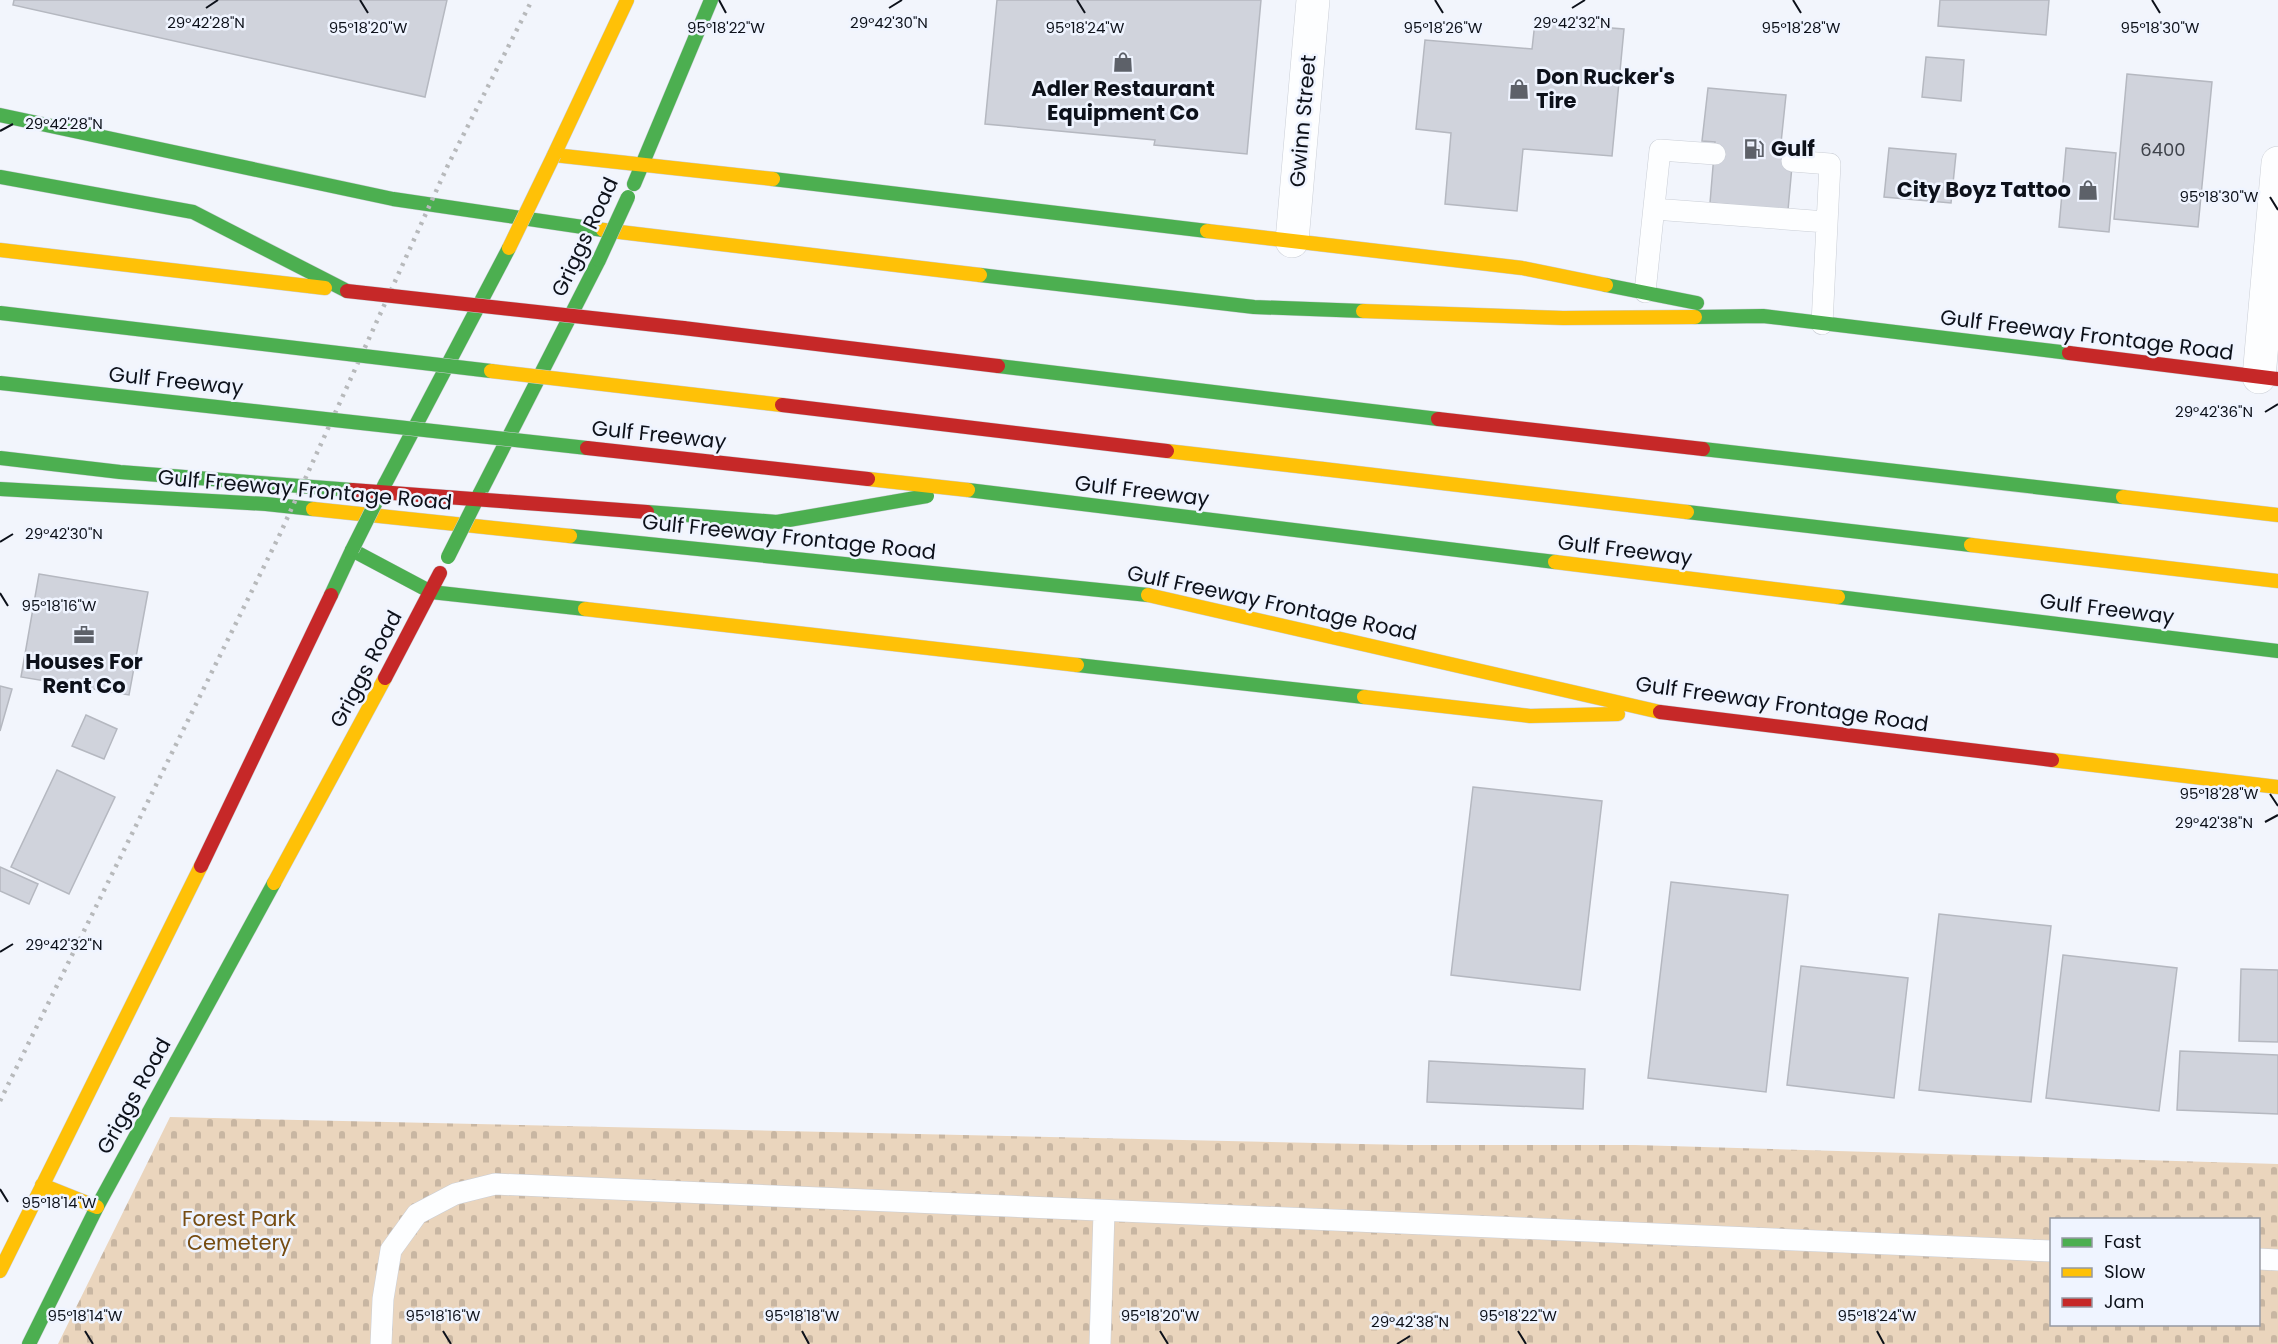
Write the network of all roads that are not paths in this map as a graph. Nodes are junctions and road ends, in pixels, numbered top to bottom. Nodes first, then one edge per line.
1 (627, 0) edge
2 (711, 0) edge
3 (1313, 0) edge
4 (0, 115) edge
5 (1715, 154) dead end
6 (554, 155) junction
7 (1792, 161) dead end
8 (2278, 163) edge
9 (642, 164) junction
10 (0, 177) edge
11 (1654, 209) junction
12 (1826, 222) junction
13 (1292, 241) junction
14 (0, 250) edge
15 (347, 291) junction
16 (1646, 292) junction
17 (0, 313) edge
18 (1763, 316) junction
19 (1822, 324) junction
20 (2268, 378) edge
21 (0, 383) edge
22 (0, 458) edge
23 (0, 489) edge
24 (968, 490) junction
25 (2278, 515) edge
26 (352, 550) junction
27 (2278, 581) edge
28 (431, 592) junction
29 (2278, 651) edge
30 (1666, 713) junction
31 (2278, 787) edge
32 (42, 1185) junction
33 (97, 1207) junction
34 (1104, 1212) junction
35 (2050, 1251) edge
36 (2260, 1259) edge
37 (2278, 1260) edge
38 (0, 1271) edge
39 (29, 1344) edge
40 (381, 1344) edge
41 (1100, 1344) edge

1 - 6 main road, Griggs Road
2 - 9 main road, Griggs Road
3 - 13 street, Gwinn Street
4 - 18 main road, Gulf Freeway Frontage Road
5 - 11 lane
6 - 9 main road
6 - 26 main road, Griggs Road, bridge
7 - 12 lane
8 - 20 street
9 - 13 main road
9 - 28 main road, Griggs Road, bridge
10 - 15 main road
11 - 12 lane
11 - 16 lane
12 - 19 lane
13 - 16 main road
14 - 15 main road
15 - 25 main road, bridge
16 - 18 main road
17 - 27 main road, Gulf Freeway, bridge
18 - 19 main road, Gulf Freeway Frontage Road
19 - 20 main road, Gulf Freeway Frontage Road
21 - 24 main road, Gulf Freeway, bridge
22 - 24 main road, bridge
23 - 30 main road, Gulf Freeway Frontage Road
24 - 29 main road, Gulf Freeway
26 - 28 main road
26 - 32 main road, Griggs Road
28 - 30 main road
28 - 33 main road, Griggs Road
30 - 31 main road, Gulf Freeway Frontage Road
32 - 33 main road
32 - 38 main road, Griggs Road
33 - 39 main road, Griggs Road
34 - 35 lane
34 - 40 lane
34 - 41 lane
36 - 37 lane

